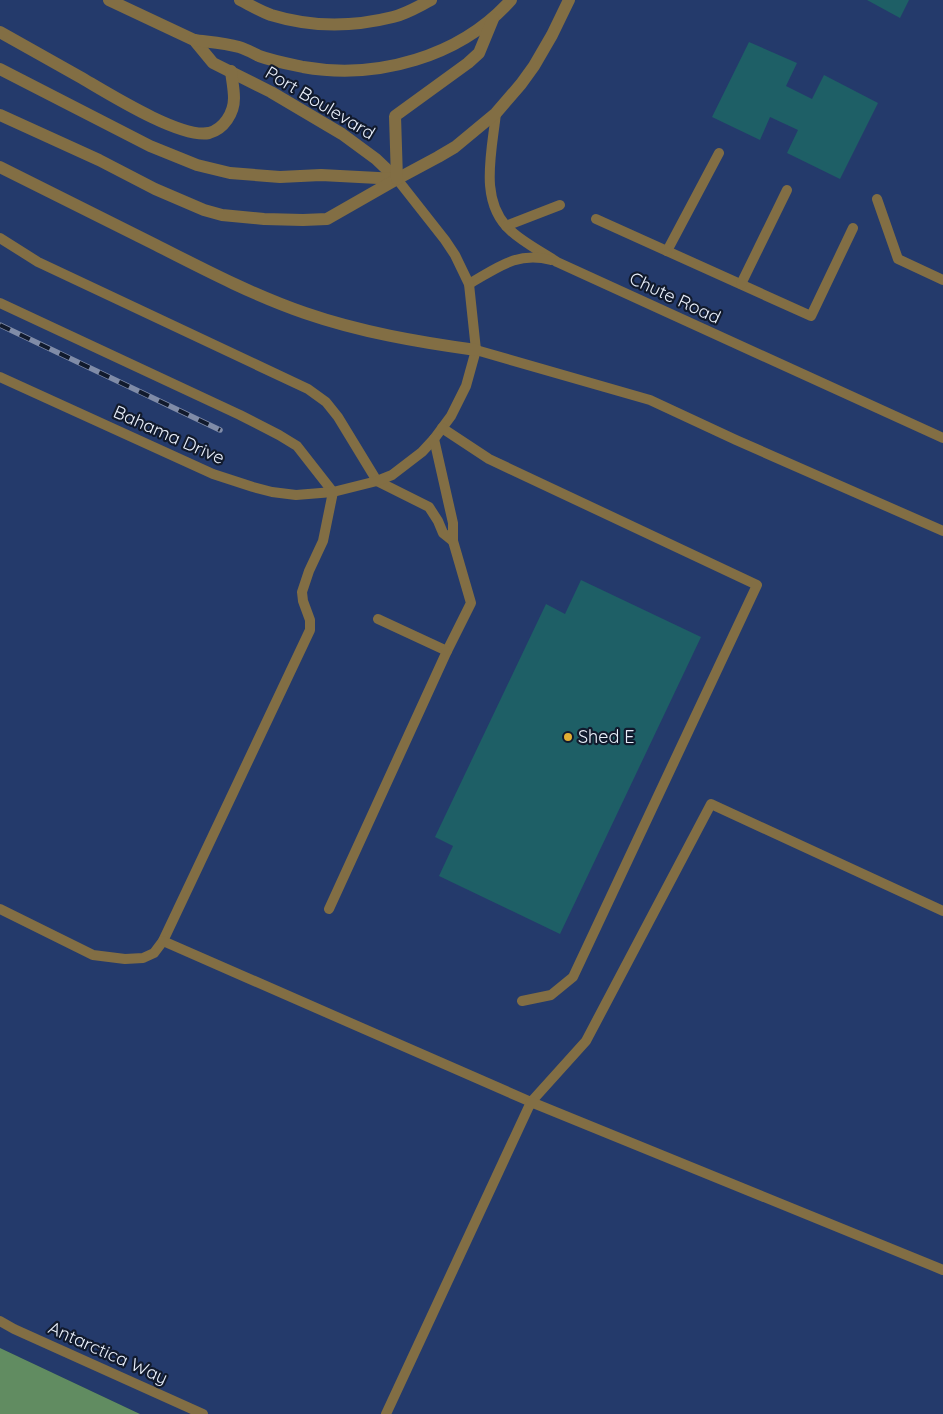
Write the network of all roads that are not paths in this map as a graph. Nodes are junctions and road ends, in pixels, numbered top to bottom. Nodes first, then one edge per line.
1 (109, 0) edge
2 (240, 0) edge
3 (431, 0) edge
4 (511, 0) edge
5 (569, 0) edge
6 (493, 19) junction
7 (0, 32) edge
8 (194, 40) junction
9 (0, 69) edge
10 (231, 72) junction
11 (496, 113) junction
12 (0, 114) edge
13 (720, 153) dead end
14 (0, 167) edge
15 (398, 179) junction
16 (787, 190) dead end
17 (878, 200) dead end
18 (560, 205) dead end
19 (596, 219) dead end
20 (506, 226) junction
21 (853, 228) dead end
22 (0, 238) edge
23 (667, 251) junction
24 (556, 262) junction
25 (943, 280) edge
26 (469, 284) junction
27 (740, 284) junction
28 (0, 303) edge
29 (476, 350) junction
30 (0, 377) edge
31 (442, 428) junction
32 (943, 438) edge
33 (434, 439) junction
34 (377, 481) junction
35 (333, 492) junction
36 (943, 531) edge
37 (453, 541) junction
38 (378, 619) dead end
39 (447, 651) junction
40 (0, 909) edge
41 (329, 909) dead end
42 (943, 911) edge
43 (163, 941) junction
44 (522, 1001) dead end
45 (531, 1102) junction
46 (943, 1270) edge
47 (0, 1321) edge
48 (203, 1414) edge
49 (386, 1414) edge

1 - 8 street, Port Boulevard
2 - 3 street
4 - 6 street
5 - 11 street
6 - 8 street
6 - 15 street
7 - 10 street
8 - 10 street, Port Boulevard
9 - 15 street
10 - 15 street, Port Boulevard
11 - 15 street
11 - 20 lane, Chute Road
12 - 15 street
13 - 23 lane
14 - 29 street
15 - 26 lane
16 - 27 lane
17 - 25 lane
18 - 20 lane
19 - 23 lane
20 - 24 lane, Chute Road
21 - 27 lane
22 - 34 lane
23 - 27 lane
24 - 26 lane
24 - 32 lane, Chute Road
26 - 29 lane
28 - 35 lane
29 - 31 lane, Bahama Drive
29 - 36 lane
30 - 35 lane, Bahama Drive
31 - 33 lane, Bahama Drive
31 - 44 lane
33 - 34 lane, Bahama Drive
33 - 37 lane
34 - 35 lane, Bahama Drive
34 - 37 lane
35 - 43 lane
37 - 39 lane
38 - 39 lane
39 - 41 lane
40 - 43 lane
42 - 45 lane
43 - 45 lane
45 - 46 lane
45 - 49 lane
47 - 48 lane, Antarctica Way

